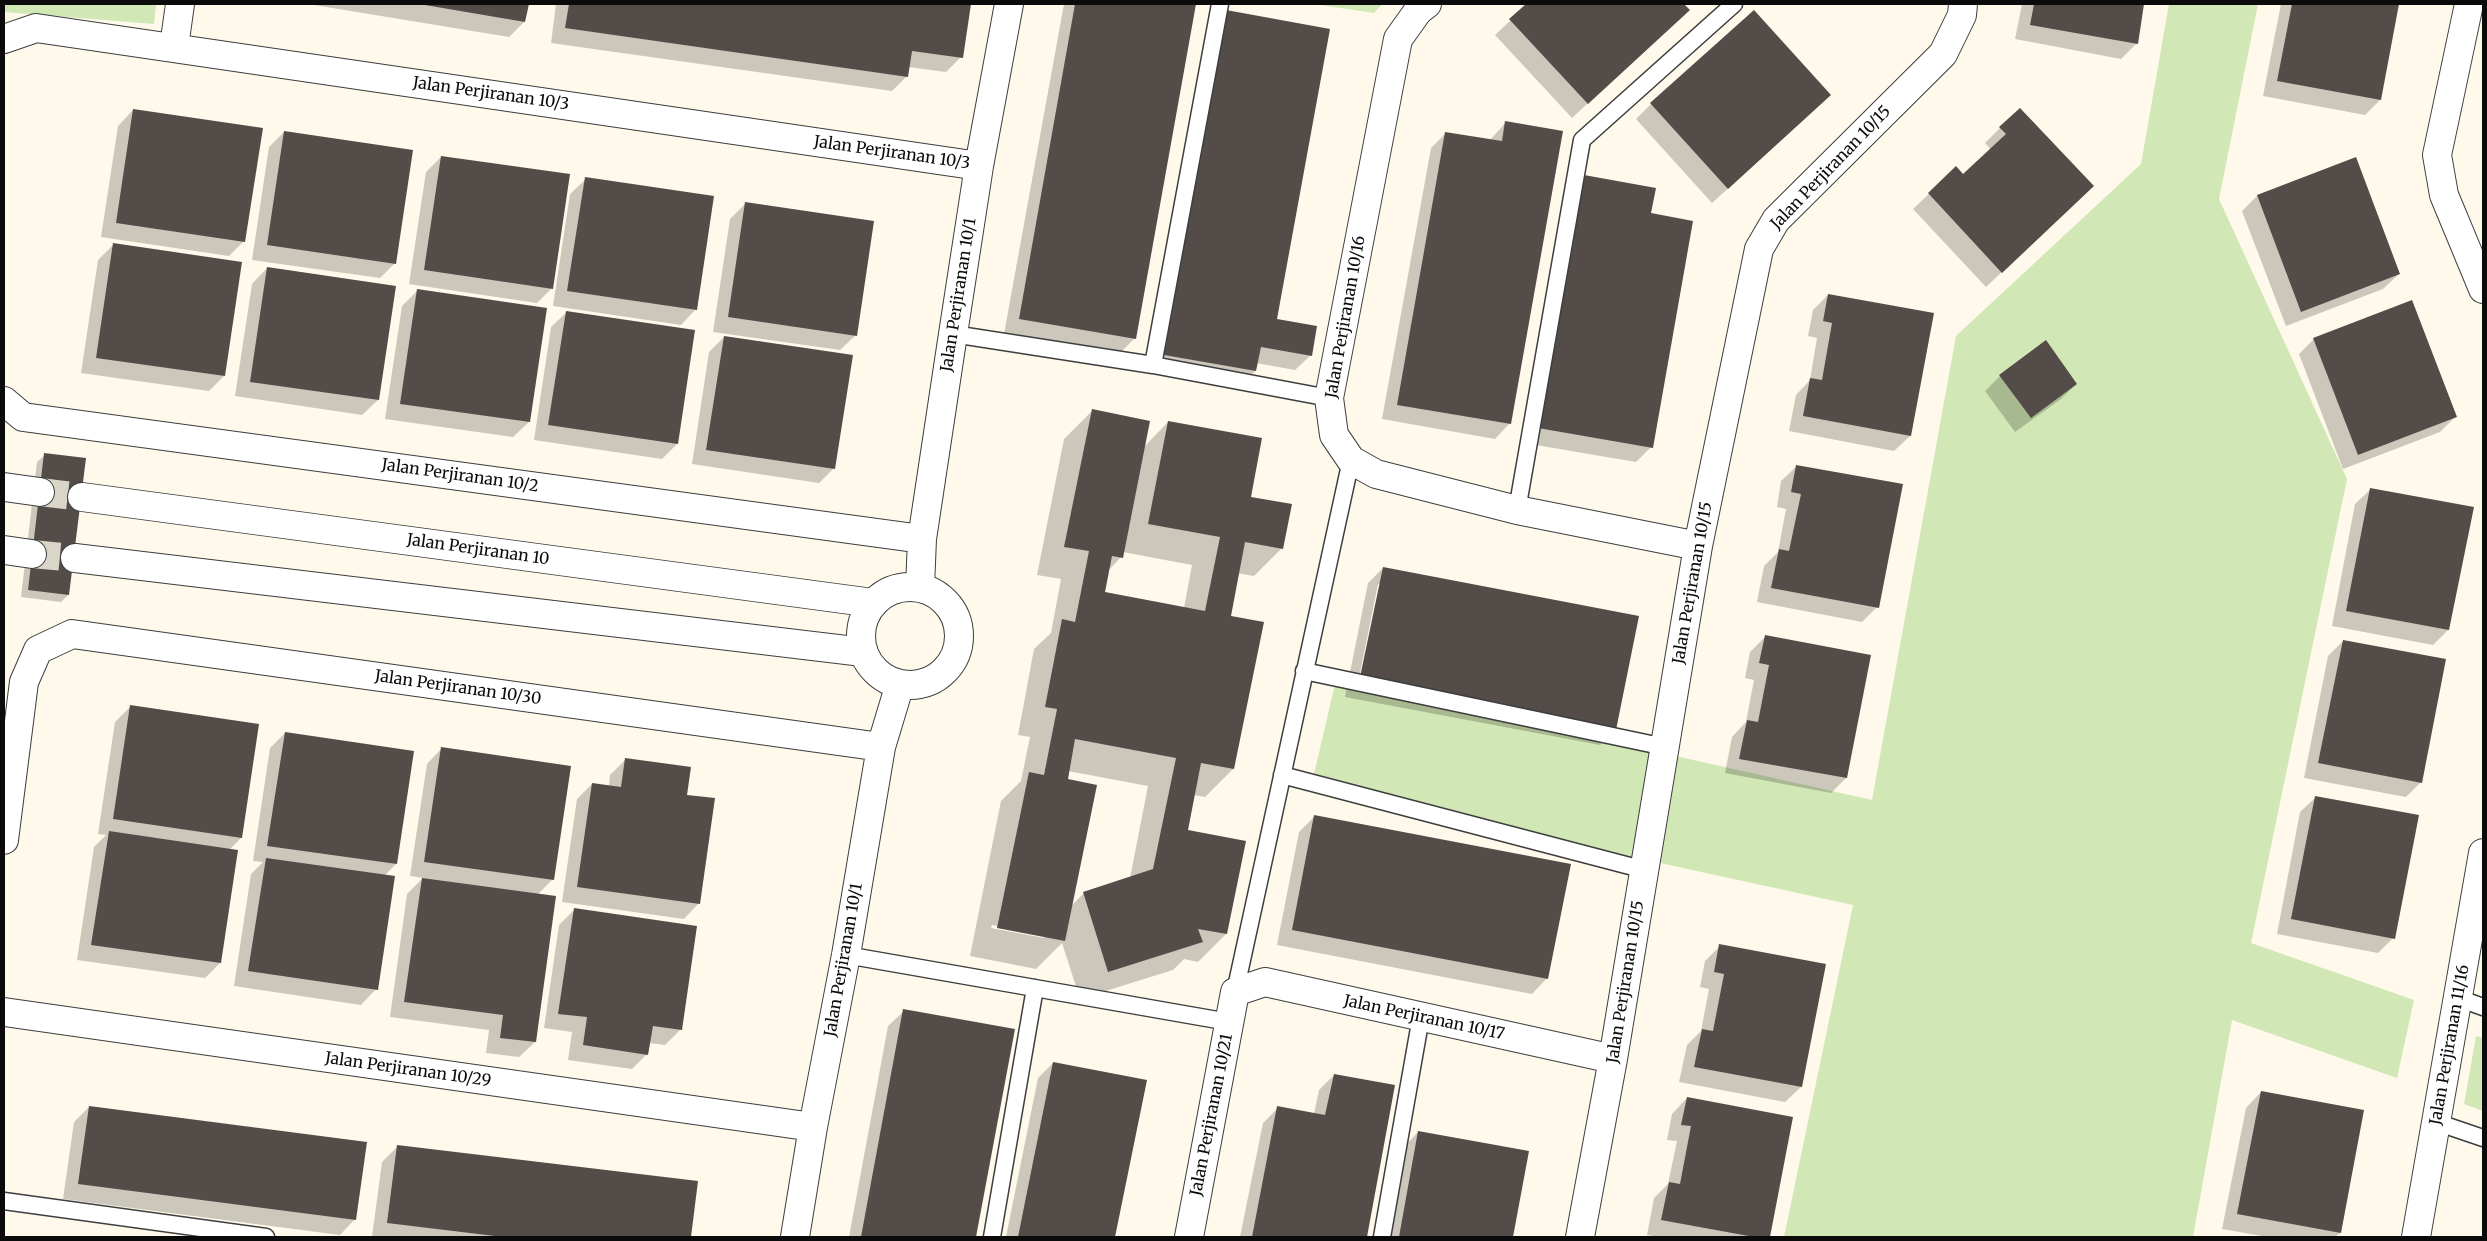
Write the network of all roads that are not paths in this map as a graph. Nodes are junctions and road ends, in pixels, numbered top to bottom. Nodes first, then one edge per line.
1 (180, 4) edge
2 (1009, 4) edge
3 (1220, 4) edge
4 (1427, 4) edge
5 (1734, 4) edge
6 (1963, 4) edge
7 (2469, 4) edge
8 (4, 39) edge
9 (174, 47) junction
10 (979, 166) junction
11 (2483, 289) edge
12 (953, 334) junction
13 (1153, 365) junction
14 (1329, 398) junction
15 (4, 401) edge
16 (1350, 460) junction
17 (4, 487) edge
18 (40, 492) tunnel mouth
19 (82, 497) tunnel mouth
20 (1517, 510) junction
21 (922, 539) junction
22 (1698, 546) junction
23 (4, 550) edge
24 (32, 554) tunnel mouth
25 (75, 558) tunnel mouth
26 (920, 587) junction
27 (873, 603) junction
28 (863, 652) junction
29 (1304, 671) junction
30 (900, 684) junction
31 (881, 747) junction
32 (1665, 747) junction
33 (1282, 775) junction
34 (4, 840) edge
35 (2483, 853) edge
36 (1645, 870) junction
37 (846, 955) junction
38 (1035, 988) junction
39 (1235, 992) junction
40 (2458, 998) junction
41 (2483, 1007) edge
42 (4, 1012) edge
43 (1421, 1017) junction
44 (1229, 1022) junction
45 (1613, 1060) junction
46 (2436, 1122) junction
47 (813, 1127) junction
48 (2483, 1138) edge
49 (4, 1201) edge
50 (266, 1237) edge
51 (795, 1237) edge
52 (992, 1237) edge
53 (1189, 1237) edge
54 (1382, 1237) edge
55 (1580, 1237) edge
56 (2416, 1237) edge

1 - 9 street
2 - 10 street, Jalan Perjiranan 10/1
3 - 13 lane
4 - 14 street, Jalan Perjiranan 10/16
5 - 20 lane
6 - 22 street, Jalan Perjiranan 10/15
7 - 11 street
8 - 9 street, Jalan Perjiranan 10/3
9 - 10 street, Jalan Perjiranan 10/3
10 - 12 street, Jalan Perjiranan 10/1
12 - 13 lane
12 - 21 street, Jalan Perjiranan 10/1
13 - 14 lane
14 - 16 street, Jalan Perjiranan 10/16
15 - 21 street, Jalan Perjiranan 10/2
16 - 20 street, Jalan Perjiranan 10/16
16 - 29 lane
17 - 18 street
19 - 27 street, Jalan Perjiranan 10
20 - 22 street, Jalan Perjiranan 10/16
21 - 26 street, Jalan Perjiranan 10/1
22 - 32 street, Jalan Perjiranan 10/15
23 - 24 street
25 - 28 street
26 - 27 street
26 - 30 street
27 - 28 street
28 - 30 street
29 - 32 lane
29 - 33 lane
30 - 31 street, Jalan Perjiranan 10/1
31 - 34 street, Jalan Perjiranan 10/30
31 - 37 street, Jalan Perjiranan 10/1
32 - 36 street, Jalan Perjiranan 10/15
33 - 36 lane
33 - 39 lane
35 - 40 street, Jalan Perjiranan 11/16
36 - 45 street, Jalan Perjiranan 10/15
37 - 38 lane
37 - 47 street, Jalan Perjiranan 10/1
38 - 44 lane
38 - 52 lane
39 - 43 street, Jalan Perjiranan 10/17
39 - 44 street, Jalan Perjiranan 10/21
40 - 41 lane
40 - 46 street, Jalan Perjiranan 11/16
42 - 47 street, Jalan Perjiranan 10/29
43 - 45 street, Jalan Perjiranan 10/17
43 - 54 lane
44 - 53 street, Jalan Perjiranan 10/21
45 - 55 street, Jalan Perjiranan 10/15
46 - 48 lane
46 - 56 street, Jalan Perjiranan 11/16
47 - 51 street, Jalan Perjiranan 10/1
49 - 50 lane

